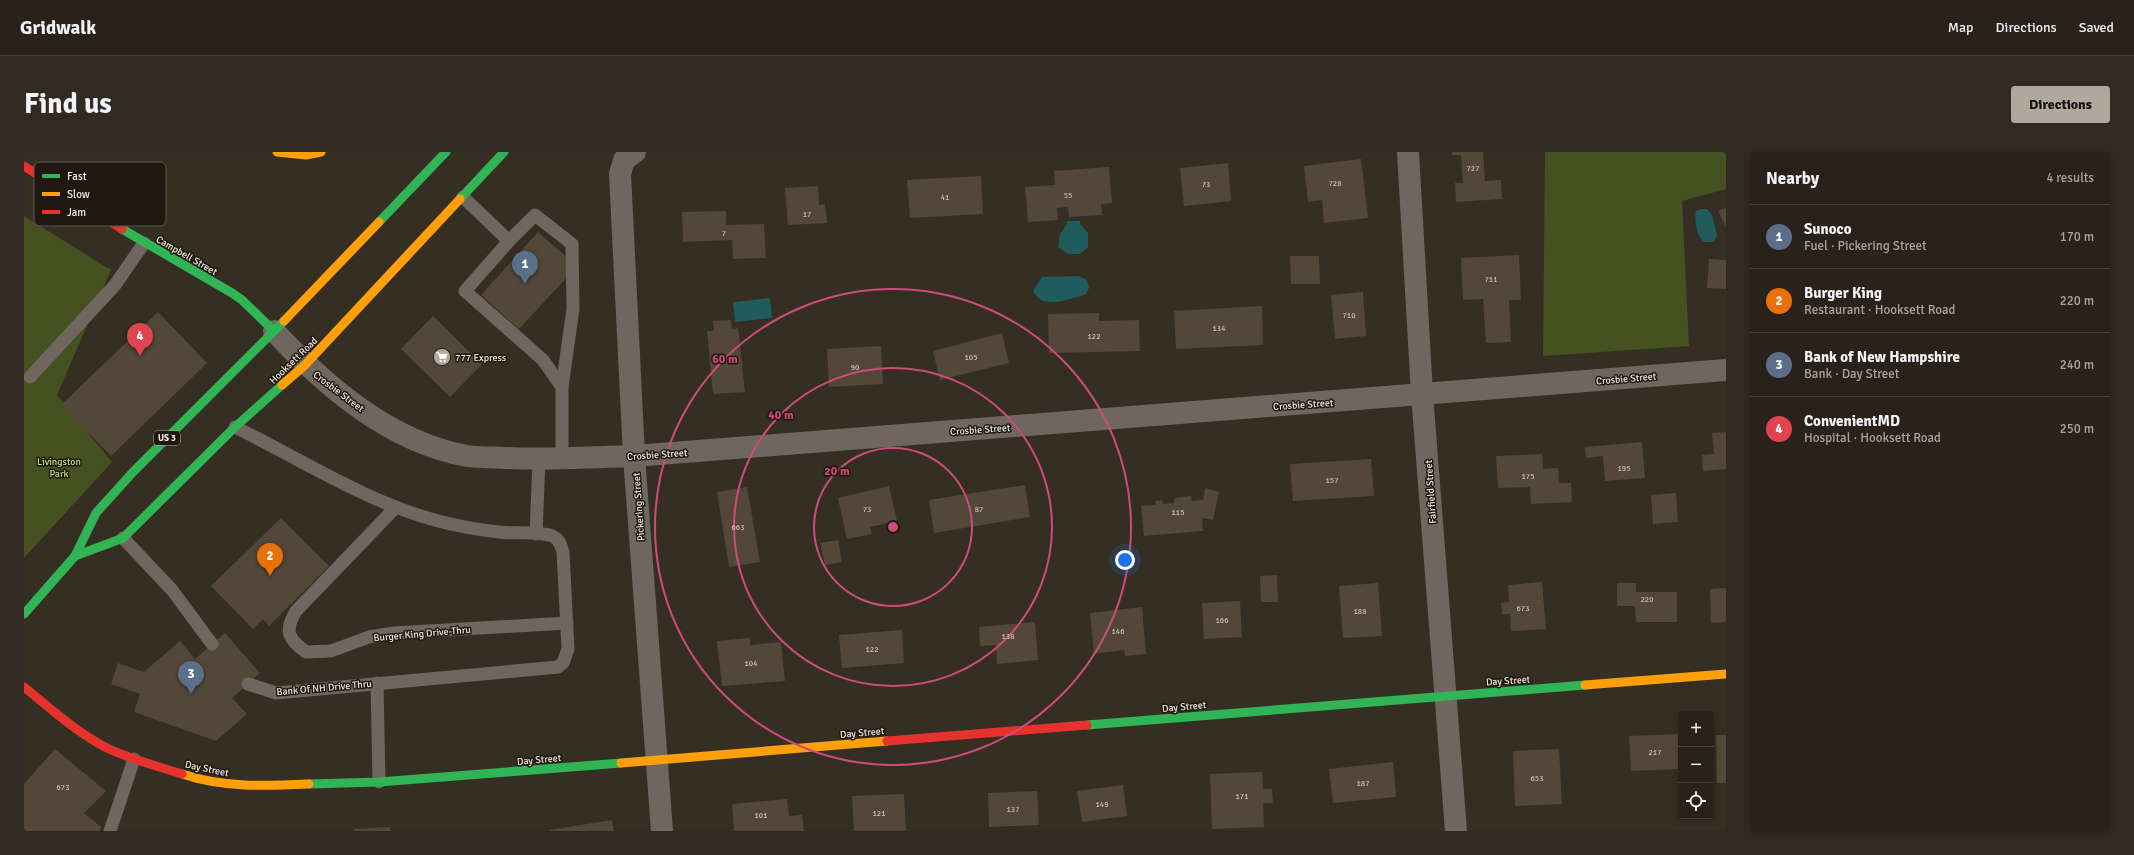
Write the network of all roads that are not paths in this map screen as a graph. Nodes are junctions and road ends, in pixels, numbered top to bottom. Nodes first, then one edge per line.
1 (276, 152) edge
2 (321, 152) edge
3 (446, 152) edge
4 (504, 152) edge
5 (1408, 152) edge
6 (630, 156) edge
7 (24, 166) edge
8 (34, 172) edge
9 (463, 197) junction
10 (118, 226) edge
11 (508, 241) junction
12 (144, 243) junction
13 (274, 331) junction
14 (305, 365) junction
15 (1726, 370) edge
16 (30, 376) dead end
17 (562, 387) junction
18 (1422, 394) junction
19 (236, 427) junction
20 (634, 456) junction
21 (562, 458) junction
22 (539, 459) junction
23 (396, 507) junction
24 (536, 534) junction
25 (123, 538) junction
26 (75, 556) junction
27 (24, 614) edge
28 (567, 623) junction
29 (212, 644) dead end
30 (1726, 674) edge
31 (377, 683) junction
32 (248, 684) dead end
33 (24, 687) edge
34 (1445, 695) junction
35 (134, 759) junction
36 (657, 760) junction
37 (379, 782) junction
38 (110, 831) edge
39 (662, 831) edge
40 (1456, 831) edge

1 - 2 street
3 - 13 street, Hooksett Road / US 3
4 - 9 street, Hooksett Road / US 3
5 - 18 street, Fairfield Street
6 - 20 street, Pickering Street
7 - 8 street, Campbell Street
9 - 11 lane
9 - 14 street, Hooksett Road / US 3
10 - 12 street, Campbell Street
11 - 17 lane
11 - 17 lane
12 - 13 street, Campbell Street
12 - 16 lane
13 - 14 street, Crosbie Street
13 - 26 street, Hooksett Road / US 3
14 - 19 street, Hooksett Road / US 3
14 - 22 street, Crosbie Street
15 - 18 street, Crosbie Street
17 - 21 lane
18 - 20 street, Crosbie Street
18 - 34 street, Fairfield Street
19 - 23 lane
19 - 25 street, Hooksett Road / US 3
20 - 21 street, Crosbie Street
20 - 36 street, Pickering Street
21 - 22 street, Crosbie Street
22 - 24 lane
23 - 24 lane
23 - 28 lane, Burger King Drive-Thru
24 - 28 lane, Bank Of NH Drive Thru
25 - 26 street, Hooksett Road / US 3
25 - 29 lane
26 - 27 street, Hooksett Road / US 3
28 - 31 lane, Bank Of NH Drive Thru
30 - 34 street, Day Street
31 - 32 lane, Bank Of NH Drive Thru
31 - 37 lane
33 - 35 street, Day Street
34 - 36 street, Day Street
34 - 40 street, Fairfield Street
35 - 37 street, Day Street
35 - 38 lane
36 - 37 street, Day Street
36 - 39 street, Pickering Street

